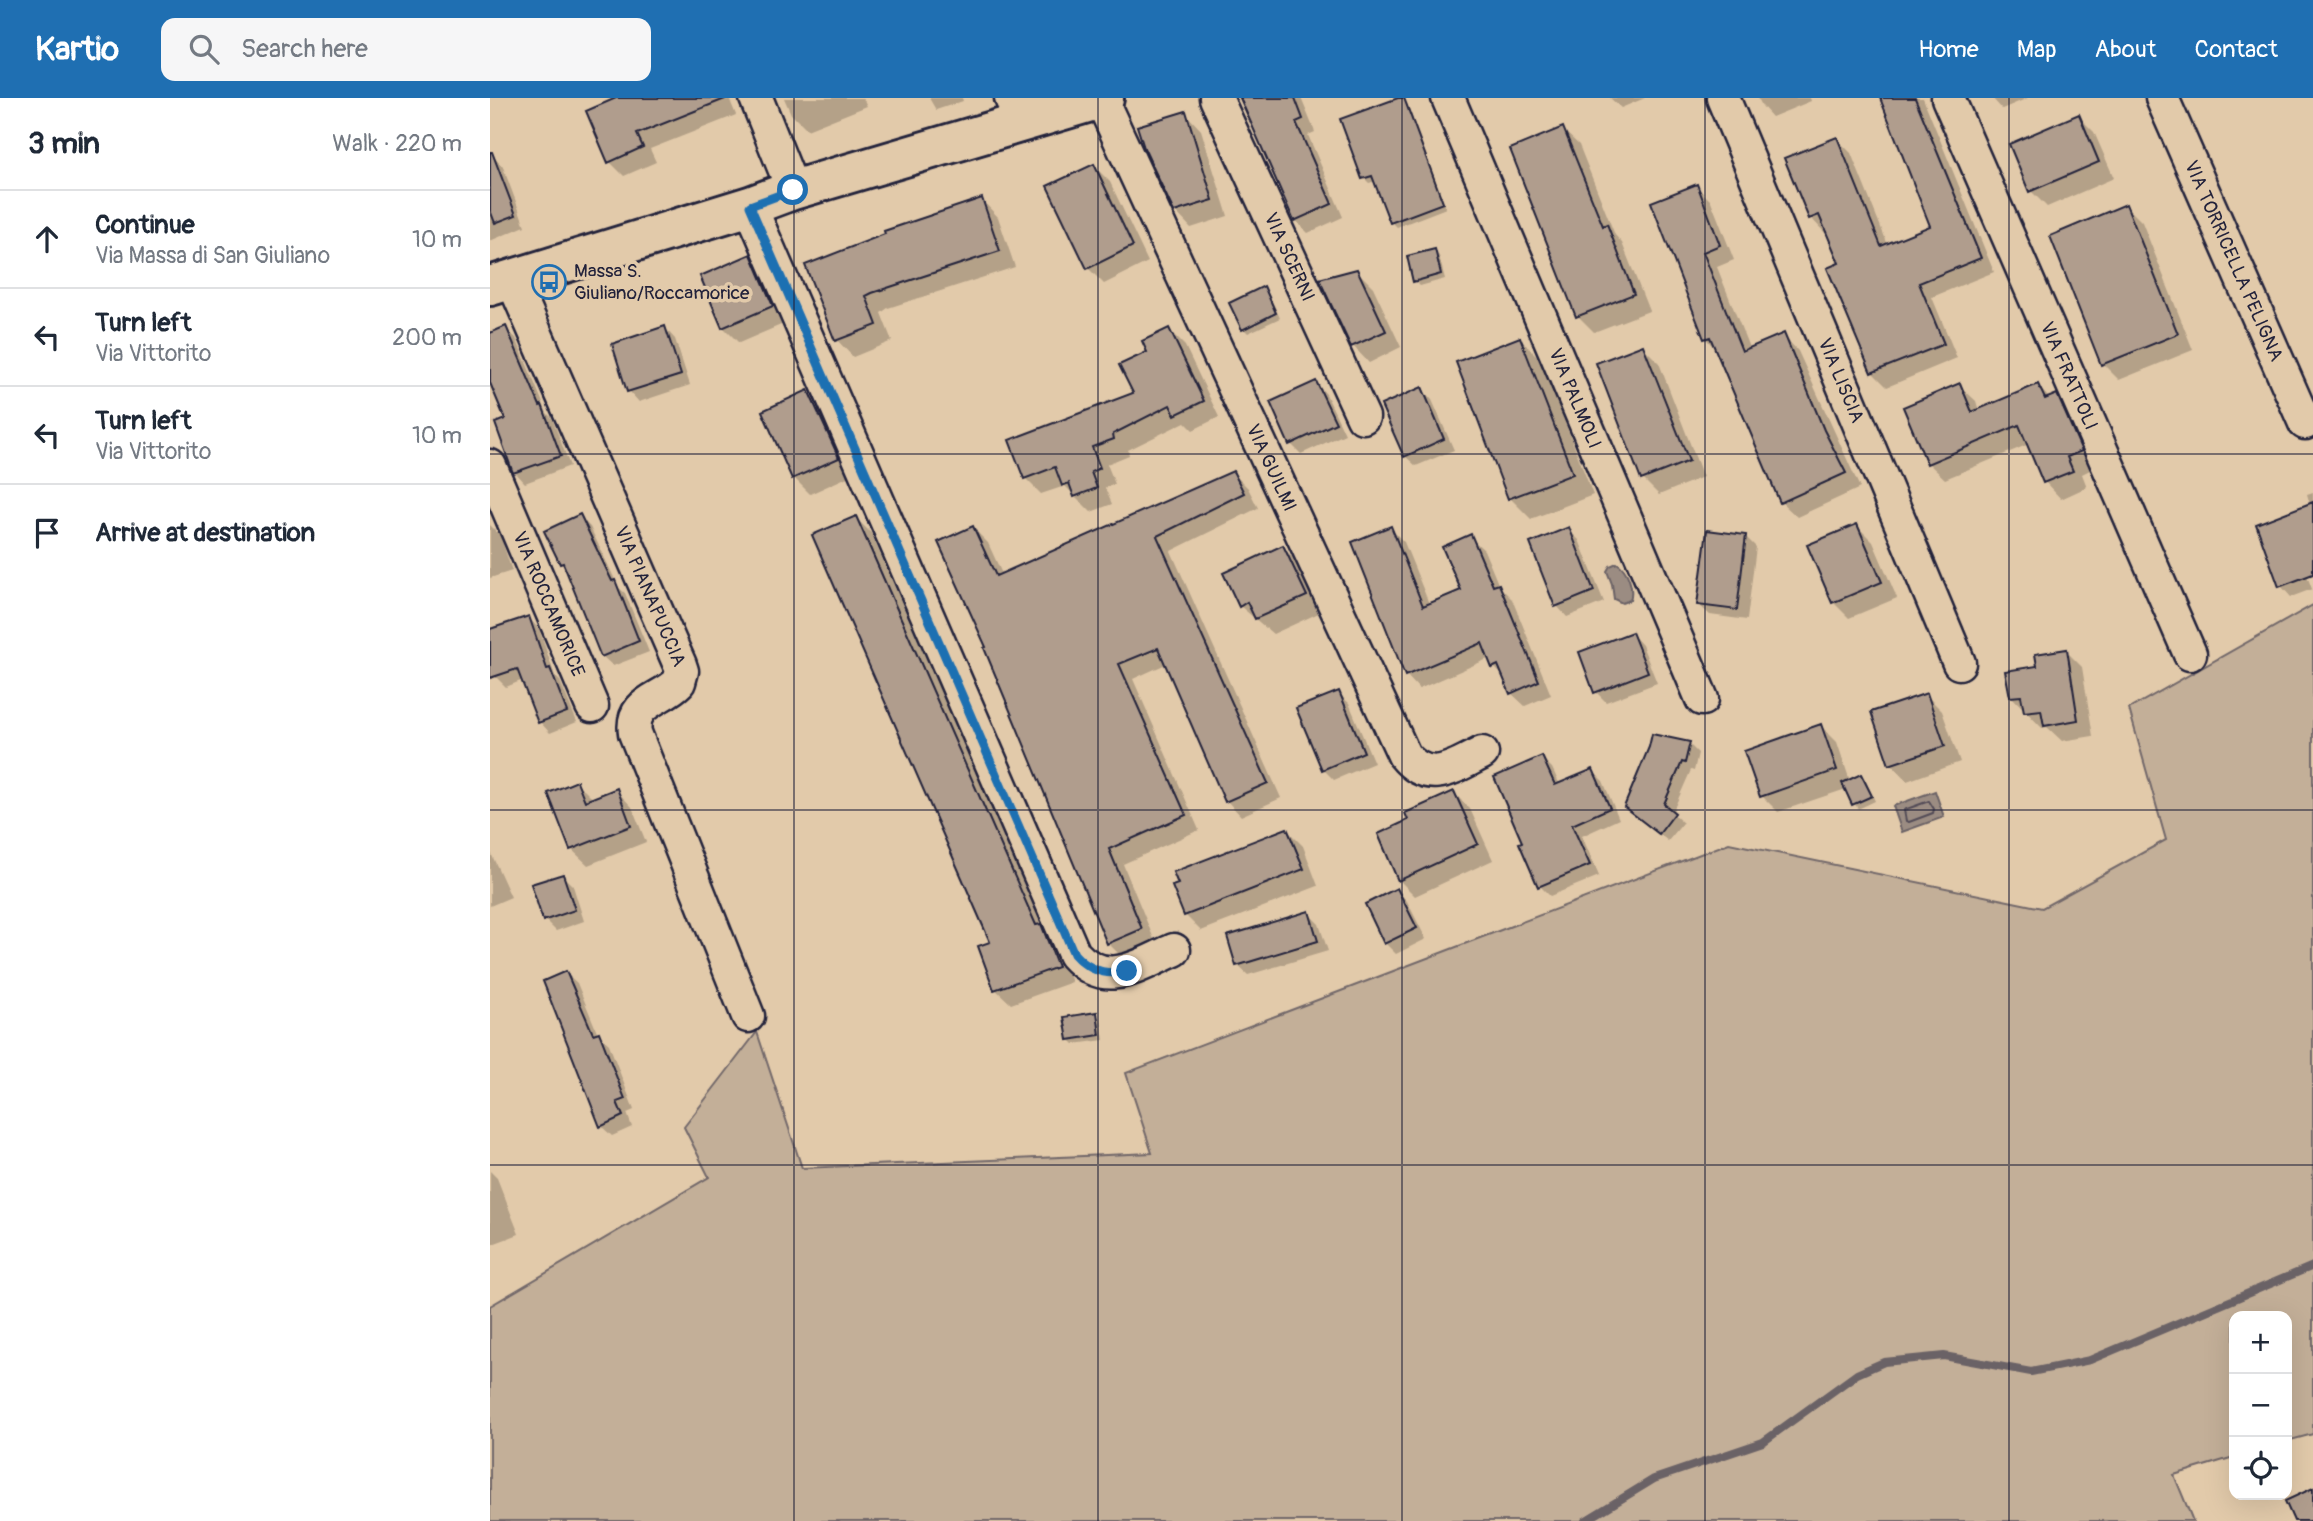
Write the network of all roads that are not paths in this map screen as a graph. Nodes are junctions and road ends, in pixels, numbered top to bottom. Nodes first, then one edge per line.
1 (756, 98) edge
2 (1103, 98) edge
3 (1216, 98) edge
4 (1448, 98) edge
5 (1723, 98) edge
6 (1948, 98) edge
7 (2162, 98) edge
8 (1016, 110) edge
9 (793, 190) junction
10 (750, 206) junction
11 (501, 283) edge
12 (1363, 417) dead end
13 (2305, 424) dead end
14 (490, 466) edge
15 (2190, 654) dead end
16 (1959, 663) dead end
17 (1702, 699) dead end
18 (592, 706) dead end
19 (1482, 753) dead end
20 (1174, 950) dead end
21 (748, 1016) dead end

1 - 9 street
2 - 8 street
2 - 19 street, VIA GUILMI
3 - 12 street, VIA SCERNI
4 - 17 street, VIA PALMOLI
5 - 16 street, VIA LISCIA
6 - 15 street, VIA FRATTOLI
7 - 13 street, VIA TORRICELLA PELIGNA
8 - 9 street
9 - 10 street
10 - 11 street
10 - 20 street
11 - 21 street, VIA PIANAPUCCIA
14 - 18 street, VIA ROCCAMORICE

